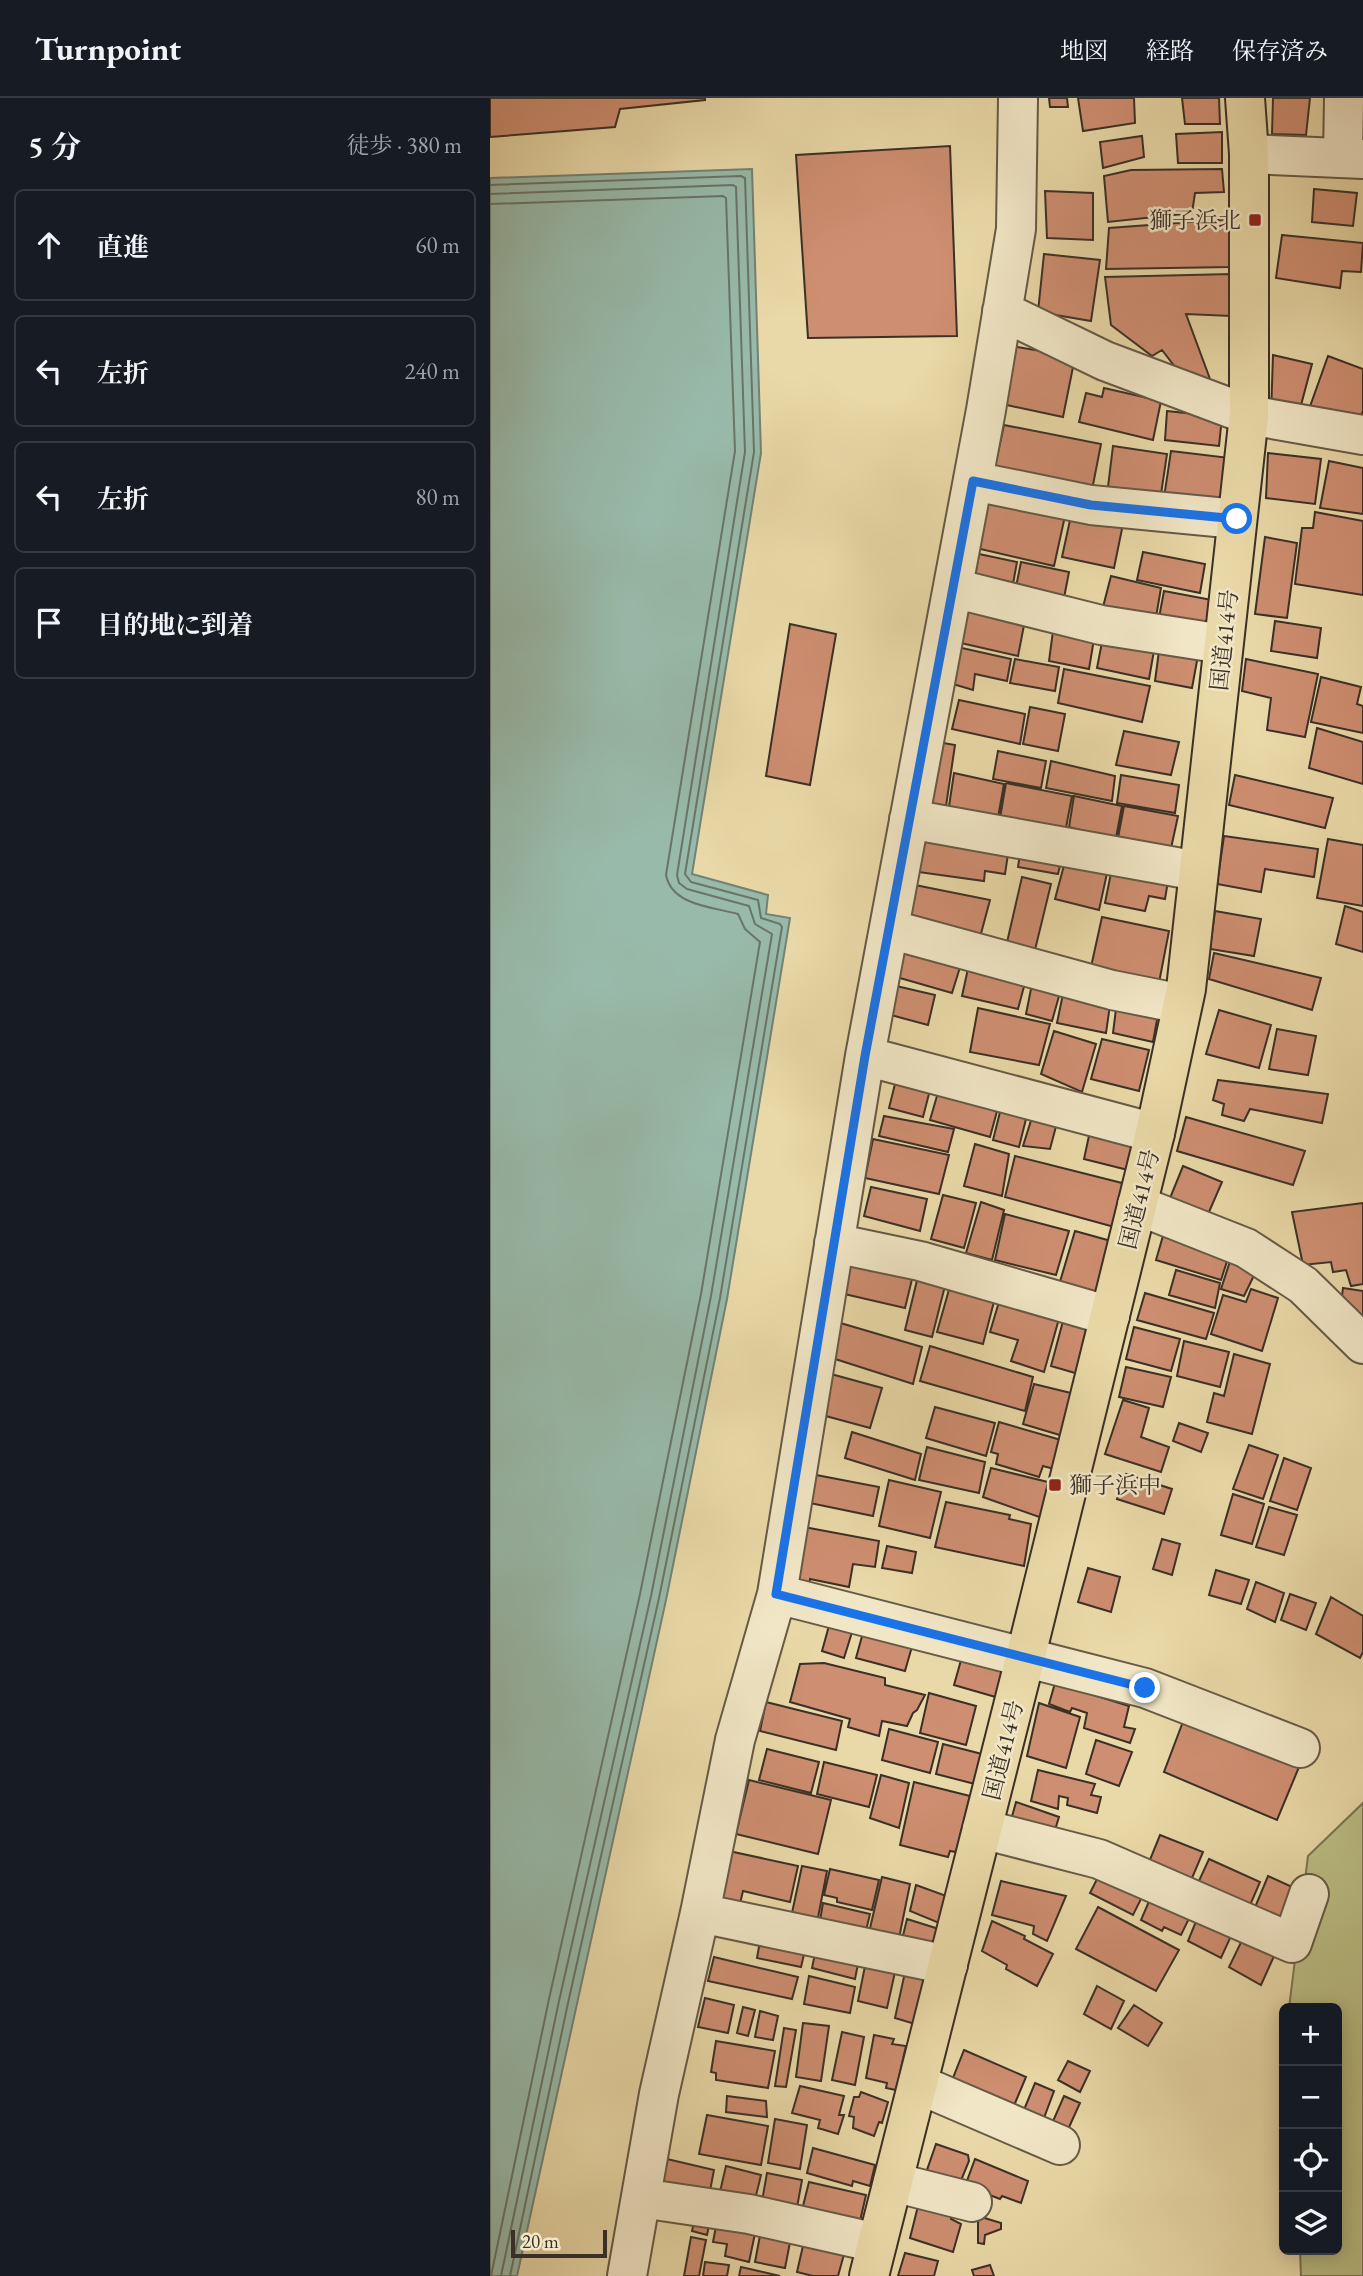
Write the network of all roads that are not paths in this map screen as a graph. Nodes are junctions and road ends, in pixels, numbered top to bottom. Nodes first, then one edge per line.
1 (1018, 98) edge
2 (1245, 98) edge
3 (1344, 98) edge
4 (1249, 154) junction
5 (1353, 159) edge
6 (1002, 311) junction
7 (1249, 415) junction
8 (1363, 435) edge
9 (973, 481) junction
10 (1237, 519) junction
11 (953, 588) junction
12 (1223, 644) junction
13 (909, 818) junction
14 (1198, 871) junction
15 (889, 929) junction
16 (1182, 1004) junction
17 (865, 1056) junction
18 (1155, 1133) junction
19 (1137, 1205) junction
20 (834, 1242) junction
21 (1110, 1316) junction
22 (1363, 1344) edge
23 (776, 1594) junction
24 (1026, 1659) junction
25 (1300, 1748) dead end
26 (982, 1829) junction
27 (1309, 1894) dead end
28 (700, 1913) junction
29 (948, 1965) junction
30 (918, 2084) junction
31 (1060, 2145) dead end
32 (893, 2182) junction
33 (641, 2198) junction
34 (972, 2202) dead end
35 (873, 2260) edge
36 (627, 2276) edge

1 - 6 street
2 - 4 highway, 国道414号
3 - 5 street
4 - 5 street
4 - 7 highway, 国道414号
6 - 7 street
6 - 9 street
7 - 8 street
7 - 10 highway, 国道414号
9 - 10 street
9 - 11 street
10 - 12 highway, 国道414号
11 - 12 street
11 - 13 street
12 - 14 highway, 国道414号
13 - 14 street
13 - 15 street
14 - 16 highway, 国道414号
15 - 16 street
15 - 17 street
16 - 18 highway, 国道414号
17 - 18 street
17 - 20 street
18 - 19 highway, 国道414号
19 - 21 highway, 国道414号
19 - 22 street
20 - 21 street
20 - 23 street
21 - 24 highway, 国道414号
23 - 24 street
23 - 28 street
24 - 25 street
24 - 26 highway, 国道414号
26 - 27 street
26 - 29 highway, 国道414号
28 - 29 street
28 - 33 street
29 - 30 highway, 国道414号
30 - 31 street
30 - 32 highway, 国道414号
32 - 34 street
32 - 35 highway, 国道414号
33 - 35 street
33 - 36 street

